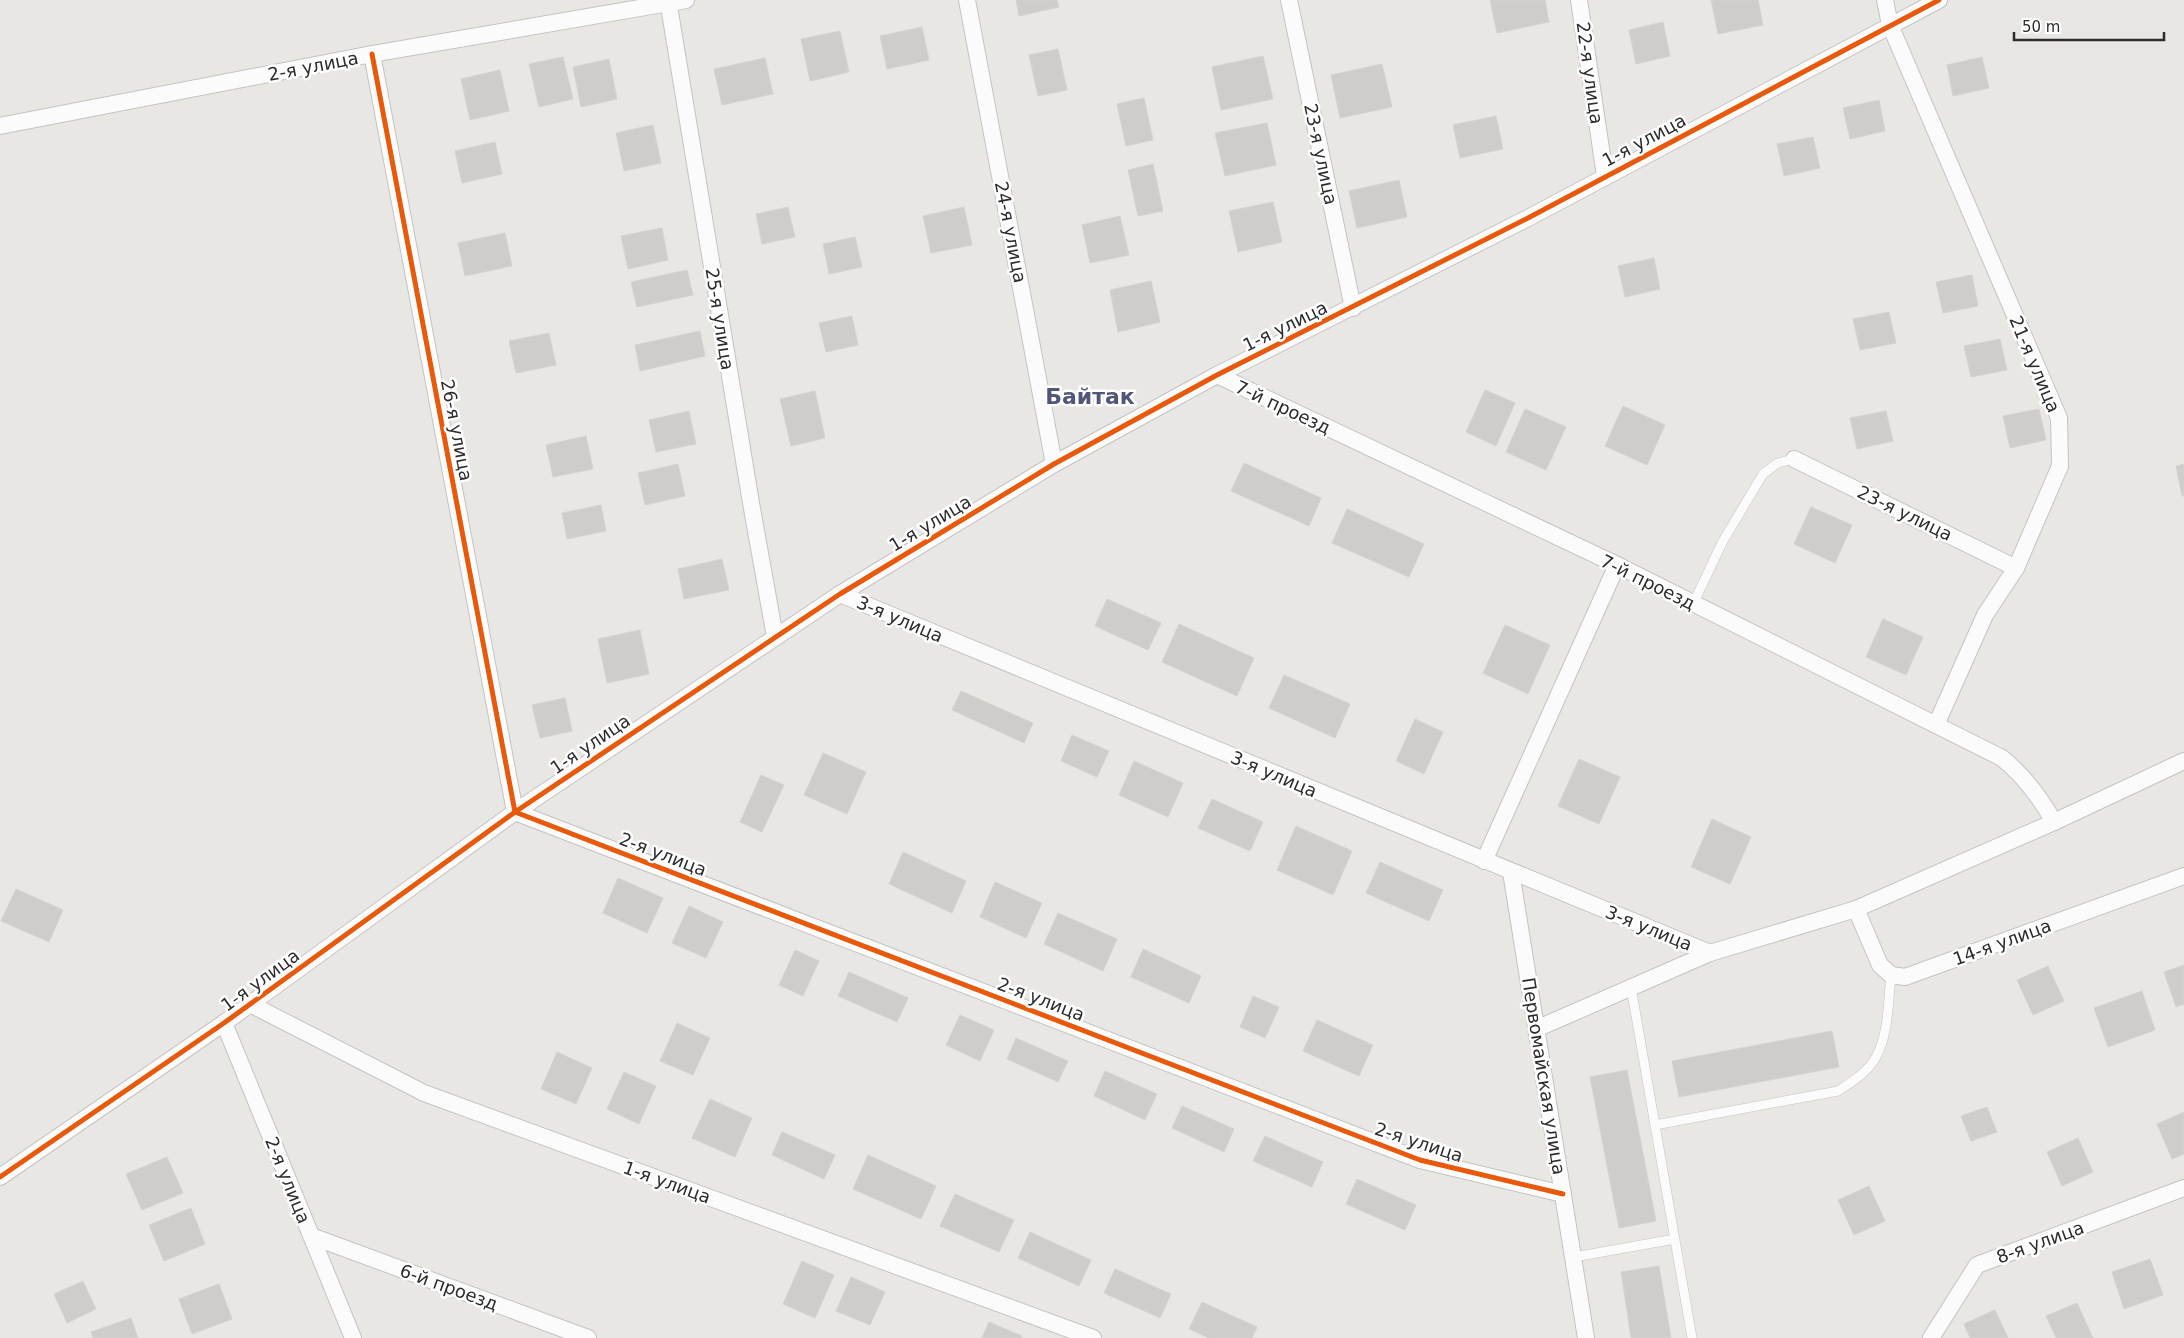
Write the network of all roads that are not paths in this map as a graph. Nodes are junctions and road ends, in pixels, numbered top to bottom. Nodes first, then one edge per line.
1 (686, 0) edge
2 (967, 0) edge
3 (1289, 0) edge
4 (1579, 0) edge
5 (1886, 0) edge
6 (1939, 0) edge
7 (668, 1) edge
8 (1890, 25) junction
9 (372, 54) junction
10 (0, 126) edge
11 (1605, 176) junction
12 (1353, 308) junction
13 (1217, 375) junction
14 (1794, 459) joint
15 (1054, 464) junction
16 (1617, 566) junction
17 (2016, 568) junction
18 (840, 594) junction
19 (1692, 604) junction
20 (775, 637) junction
21 (1936, 725) junction
22 (2184, 762) edge
23 (515, 812) junction
24 (2054, 822) junction
25 (1484, 861) junction
26 (1511, 872) junction
27 (2184, 876) edge
28 (1856, 909) junction
29 (1710, 953) junction
30 (1891, 975) junction
31 (1631, 988) junction
32 (250, 1004) junction
33 (224, 1023) junction
34 (1536, 1029) junction
35 (1655, 1125) junction
36 (0, 1177) edge
37 (2184, 1188) edge
38 (1563, 1194) junction
39 (311, 1236) junction
40 (1675, 1239) junction
41 (1574, 1257) junction
42 (353, 1338) edge
43 (588, 1338) edge
44 (1093, 1338) edge
45 (1586, 1338) edge
46 (1692, 1338) edge
47 (1931, 1338) edge

1 - 7 street, 2-я улица
2 - 15 street, 24-я улица
3 - 12 street, 23-я улица
4 - 11 street, 22-я улица
5 - 8 street, 21-я улица
6 - 8 street, 1-я улица
7 - 9 street, 2-я улица
7 - 20 street, 25-я улица
8 - 11 street, 1-я улица
8 - 17 street, 21-я улица
9 - 10 street, 2-я улица
9 - 23 street, 26-я улица
11 - 12 street, 1-я улица
12 - 13 street, 1-я улица
13 - 15 street, 1-я улица
13 - 16 street, 7-й проезд
14 - 17 street, 23-я улица
14 - 19 lane
15 - 18 street, 1-я улица
16 - 19 street, 7-й проезд
16 - 25 street
17 - 21 street, 21-я улица
18 - 20 street, 1-я улица
18 - 25 street, 3-я улица
19 - 21 street, 7-й проезд
20 - 23 street, 1-я улица
21 - 24 street, 7-й проезд
22 - 24 street
23 - 32 street, 1-я улица
23 - 38 street, 2-я улица
24 - 28 street
25 - 26 street, 3-я улица
26 - 29 street, 3-я улица
26 - 34 street, Первомайская улица
27 - 30 street, 14-я улица
28 - 29 street
28 - 30 street
29 - 31 street
30 - 35 lane
31 - 34 street
31 - 35 lane
32 - 33 street, 1-я улица
32 - 44 street, 1-я улица
33 - 36 street, 1-я улица
33 - 39 street, 2-я улица
34 - 38 street, Первомайская улица
35 - 40 lane
37 - 47 street, 8-я улица
38 - 41 street, Первомайская улица
39 - 42 street, 2-я улица
39 - 43 street, 6-й проезд
40 - 41 lane
40 - 46 lane
41 - 45 street, Первомайская улица

